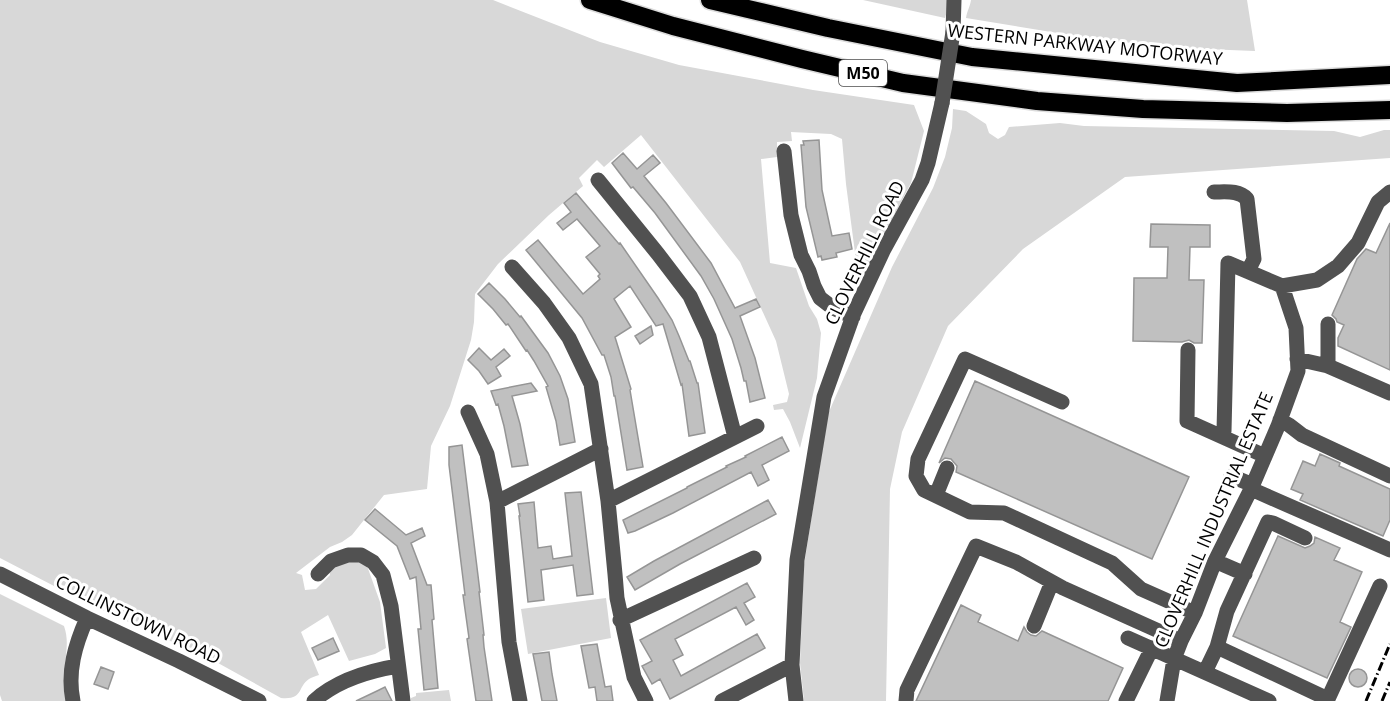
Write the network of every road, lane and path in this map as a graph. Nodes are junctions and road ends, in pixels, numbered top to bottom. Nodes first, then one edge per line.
1 (590, 0) edge
2 (710, 0) edge
3 (954, 0) edge
4 (1390, 75) edge
5 (1390, 110) edge
6 (784, 151) dead end
7 (598, 180) dead end
8 (1214, 192) dead end
9 (1390, 192) edge
10 (512, 267) dead end
11 (1248, 271) junction
12 (1282, 286) junction
13 (853, 317) junction
14 (1328, 324) dead end
15 (1188, 350) dead end
16 (1297, 359) junction
17 (1328, 366) junction
18 (1390, 393) edge
19 (1062, 402) dead end
20 (468, 412) dead end
21 (1280, 420) junction
22 (757, 426) dead end
23 (1221, 436) junction
24 (735, 437) junction
25 (601, 449) junction
26 (1265, 456) junction
27 (947, 468) dead end
28 (1231, 476) dead end
29 (1390, 476) edge
30 (1252, 487) junction
31 (936, 495) junction
32 (608, 501) junction
33 (496, 502) junction
34 (1305, 538) dead end
35 (1390, 550) edge
36 (754, 558) dead end
37 (1215, 561) junction
38 (0, 574) edge
39 (318, 574) dead end
40 (1245, 574) junction
41 (1052, 582) junction
42 (1167, 583) dead end
43 (1380, 586) dead end
44 (1161, 598) junction
45 (1194, 613) junction
46 (87, 618) junction
47 (620, 620) junction
48 (1034, 626) dead end
49 (1128, 638) dead end
50 (1181, 641) junction
51 (1217, 647) junction
52 (1152, 648) junction
53 (1174, 659) junction
54 (792, 665) junction
55 (398, 666) junction
56 (1205, 672) junction
57 (1328, 700) edge
58 (73, 701) edge
59 (259, 701) edge
60 (314, 701) edge
61 (403, 701) edge
62 (520, 701) edge
63 (646, 701) edge
64 (722, 701) edge
65 (796, 701) edge
66 (906, 701) edge
67 (1126, 701) edge
68 (1167, 701) edge
69 (1269, 701) edge

1 - 5 highway, M50
2 - 4 highway, WESTERN PARKWAY MOTORWAY / M50
3 - 13 street, CLOVERHILL ROAD, bridge
6 - 13 street
7 - 24 street
8 - 11 street
9 - 12 street
10 - 25 street
11 - 12 street
11 - 23 street
12 - 16 street, CLOVERHILL INDUSTRIAL ESTATE
13 - 54 street, CLOVERHILL ROAD
14 - 17 street
15 - 23 street
16 - 17 street
16 - 21 street, CLOVERHILL INDUSTRIAL ESTATE
17 - 18 street
19 - 31 street
20 - 33 street
21 - 26 street, CLOVERHILL INDUSTRIAL ESTATE
21 - 29 street
22 - 24 street
23 - 26 street
24 - 32 street
25 - 32 street
25 - 33 street
26 - 30 street, CLOVERHILL INDUSTRIAL ESTATE
27 - 31 street
28 - 30 street
30 - 35 street
30 - 37 street, CLOVERHILL INDUSTRIAL ESTATE
31 - 44 street
32 - 47 street
33 - 62 street
34 - 40 street
36 - 47 street
37 - 40 street
37 - 45 street, CLOVERHILL INDUSTRIAL ESTATE
38 - 46 street, COLLINSTOWN ROAD
39 - 55 street
40 - 51 street
41 - 48 street
41 - 50 street
41 - 66 street
42 - 44 street
43 - 57 street
44 - 45 street
45 - 50 street, CLOVERHILL INDUSTRIAL ESTATE
46 - 58 street
46 - 59 street, COLLINSTOWN ROAD
47 - 63 street
49 - 52 street
50 - 53 street, CLOVERHILL INDUSTRIAL ESTATE
51 - 56 street
51 - 57 street
52 - 53 street
52 - 67 street
53 - 56 street
53 - 68 street, CLOVERHILL INDUSTRIAL ESTATE
54 - 64 street
54 - 65 street, CLOVERHILL ROAD
55 - 60 street
55 - 61 street
56 - 69 street

